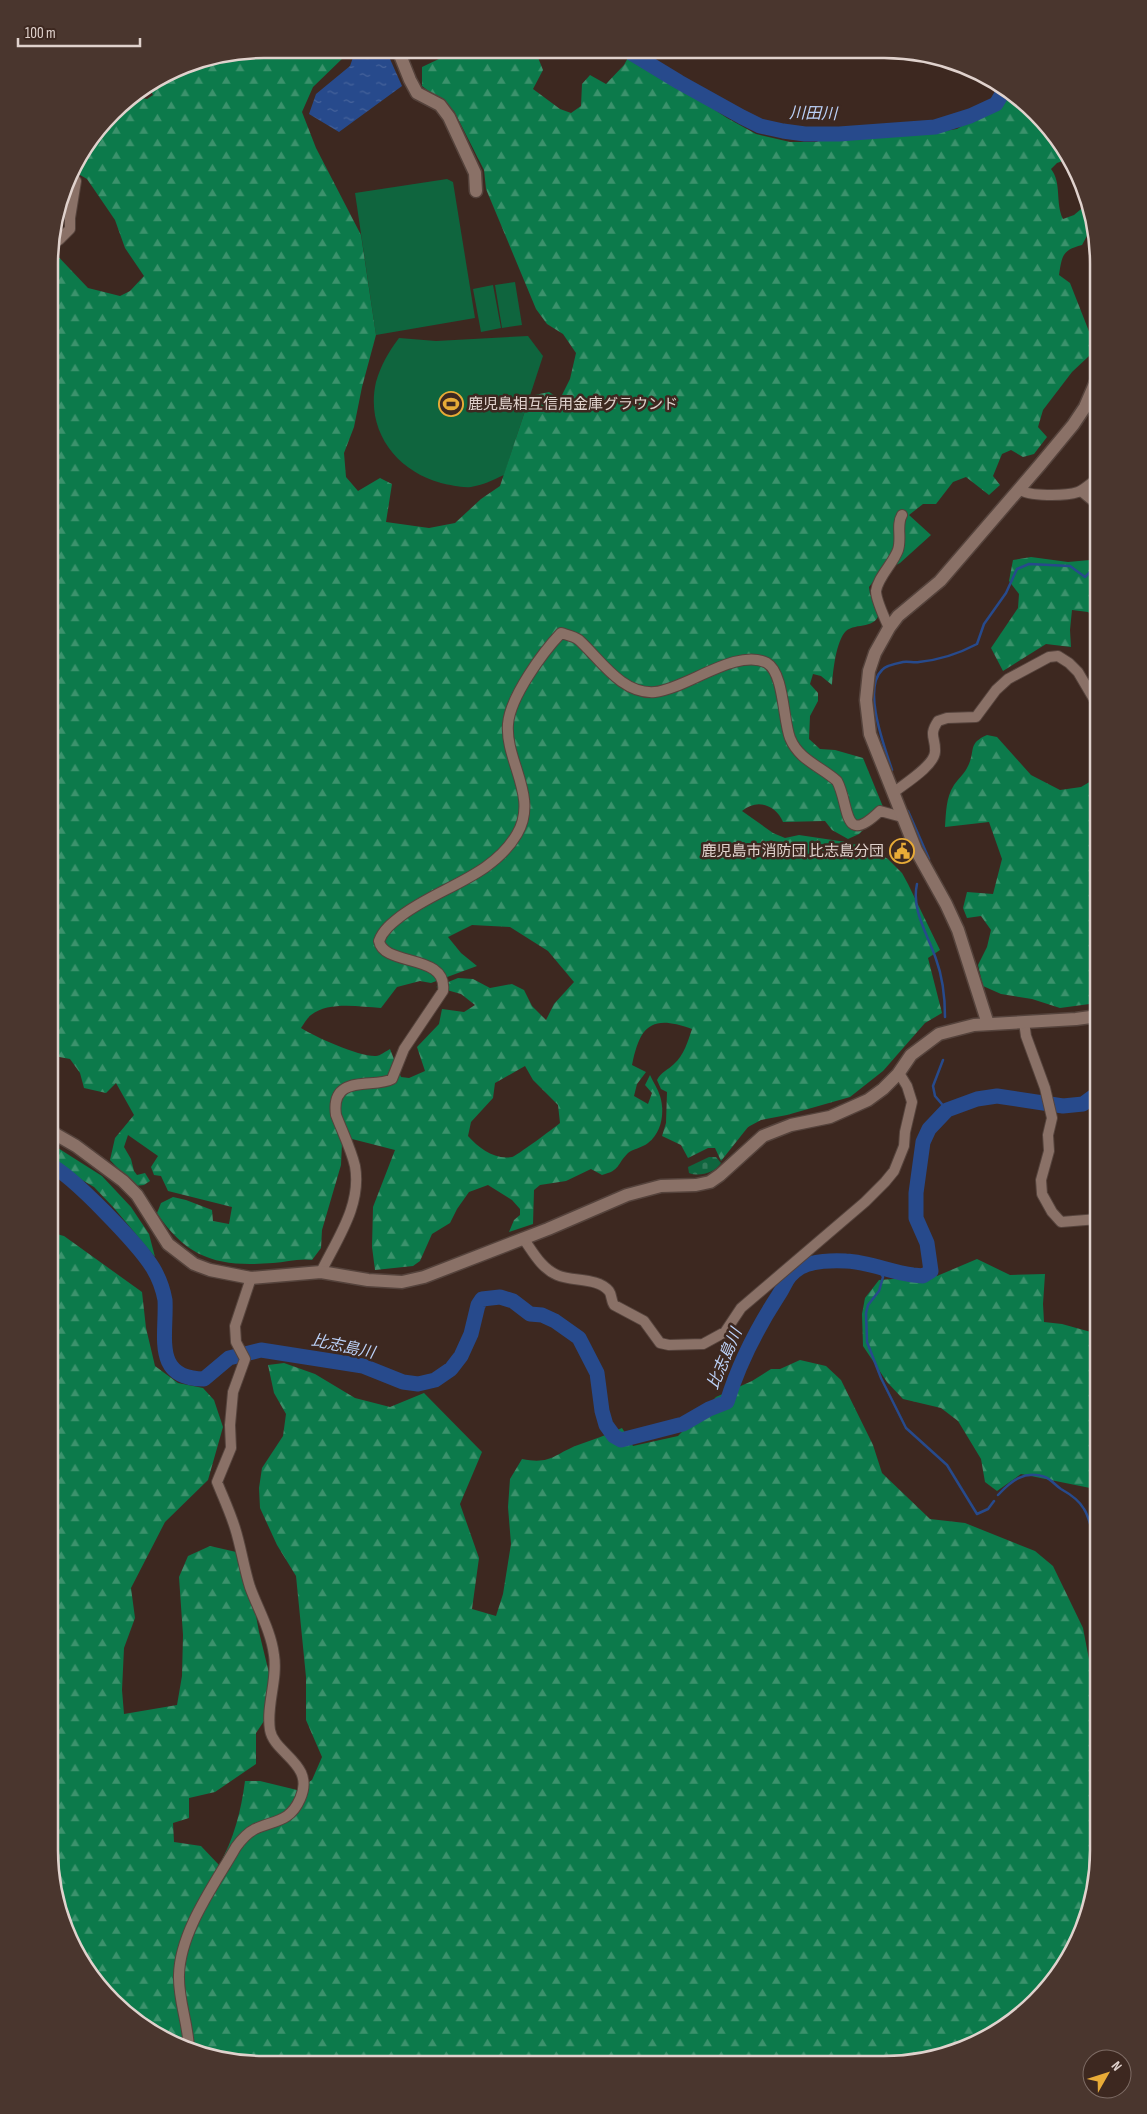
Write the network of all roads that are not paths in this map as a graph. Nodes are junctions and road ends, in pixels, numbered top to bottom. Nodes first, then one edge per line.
1 (401, 58) edge
2 (75, 180) edge
3 (476, 191) dead end
4 (59, 237) edge
5 (1090, 395) edge
6 (1090, 484) edge
7 (1019, 489) junction
8 (1081, 491) junction
9 (1090, 498) edge
10 (902, 515) dead end
11 (889, 628) junction
12 (1090, 692) edge
13 (893, 793) junction
14 (902, 817) junction
15 (1090, 1017) edge
16 (1024, 1022) junction
17 (988, 1024) junction
18 (899, 1074) junction
19 (58, 1136) edge
20 (1090, 1220) edge
21 (523, 1238) junction
22 (321, 1272) junction
23 (251, 1278) junction
24 (188, 2042) edge

1 - 3 street
2 - 4 street
5 - 7 street
6 - 8 street
7 - 8 street
7 - 11 street
8 - 9 street
10 - 11 street
11 - 13 street
12 - 13 street
13 - 14 street
14 - 17 street
14 - 22 street
15 - 16 street
16 - 17 street
16 - 20 street
17 - 18 street
18 - 21 street
18 - 21 street
19 - 23 street
21 - 22 street
22 - 23 street
23 - 24 street

